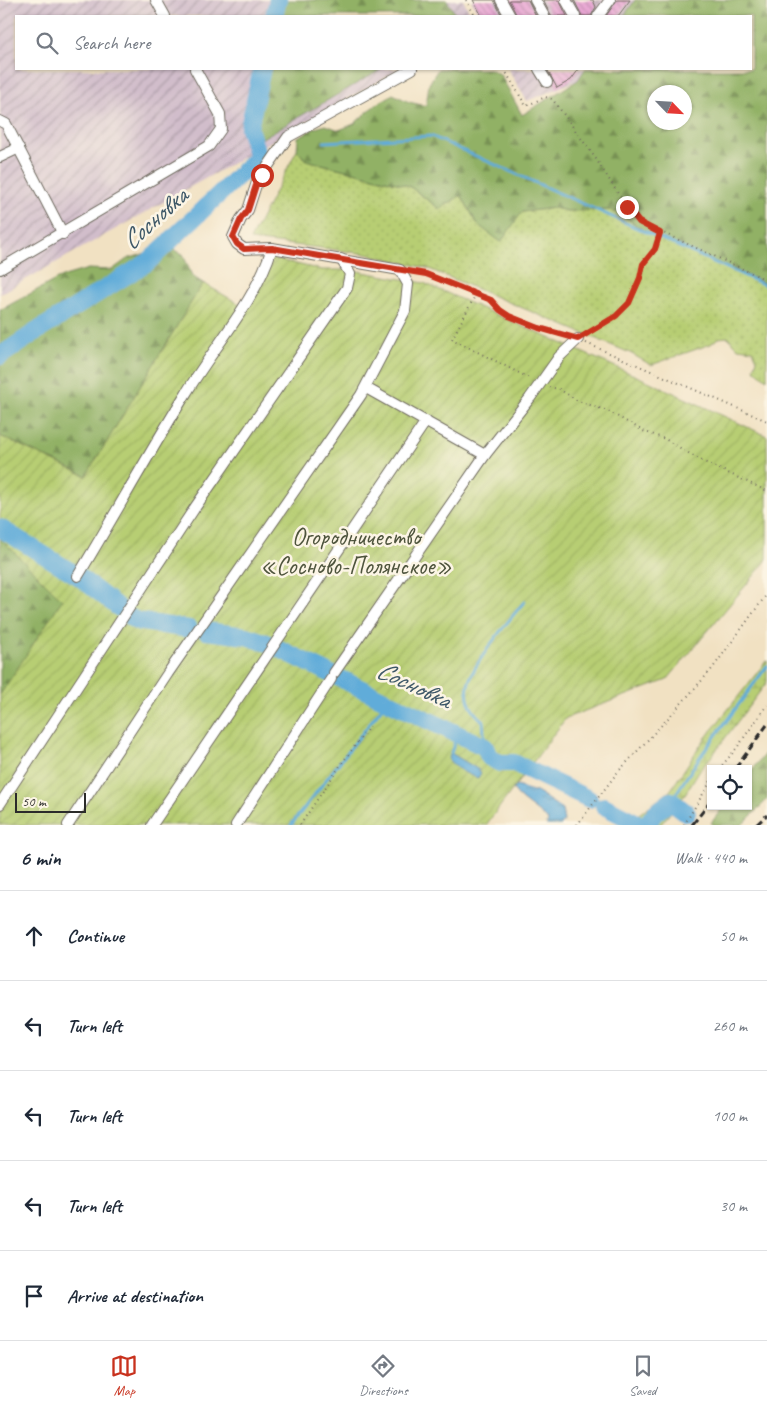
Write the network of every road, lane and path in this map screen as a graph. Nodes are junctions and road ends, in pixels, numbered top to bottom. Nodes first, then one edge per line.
1 (156, 0) edge
2 (466, 0) edge
3 (501, 0) edge
4 (535, 0) edge
5 (566, 0) edge
6 (597, 0) edge
7 (610, 0) edge
8 (600, 13) edge
9 (164, 15) edge
10 (474, 15) edge
11 (508, 15) edge
12 (543, 15) edge
13 (574, 15) edge
14 (196, 70) edge
15 (410, 70) edge
16 (505, 70) edge
17 (541, 70) edge
18 (547, 82) dead end
19 (0, 122) edge
20 (19, 148) junction
21 (0, 157) edge
22 (660, 233) junction
23 (63, 234) junction
24 (272, 248) junction
25 (341, 259) junction
26 (0, 269) edge
27 (400, 270) junction
28 (767, 280) edge
29 (476, 294) junction
30 (578, 339) junction
31 (540, 384) junction
32 (366, 388) junction
33 (426, 421) junction
34 (767, 421) edge
35 (485, 455) junction
36 (767, 490) edge
37 (78, 576) dead end
38 (767, 594) edge
39 (767, 705) edge
40 (370, 726) dead end
41 (722, 765) edge
42 (707, 788) edge
43 (0, 804) edge
44 (68, 825) edge
45 (152, 825) edge
46 (236, 825) edge
47 (300, 825) edge
48 (577, 825) edge
49 (684, 825) edge

1 - 9 lane
2 - 10 path
3 - 11 lane
4 - 12 lane
5 - 13 lane
6 - 8 lane
7 - 8 lane
14 - 23 lane
15 - 24 lane
16 - 22 path
17 - 18 lane
19 - 20 lane
20 - 21 lane
20 - 23 lane
22 - 28 path
22 - 30 path
23 - 26 lane
24 - 25 lane
24 - 37 lane
25 - 27 lane
25 - 43 lane
27 - 29 path
27 - 32 lane
29 - 30 path
29 - 31 path
30 - 31 lane
30 - 34 path
31 - 35 lane
31 - 36 path
32 - 33 lane
32 - 44 lane
33 - 35 lane
33 - 45 lane
35 - 46 lane
38 - 48 path
39 - 41 path
40 - 47 path
42 - 49 path

